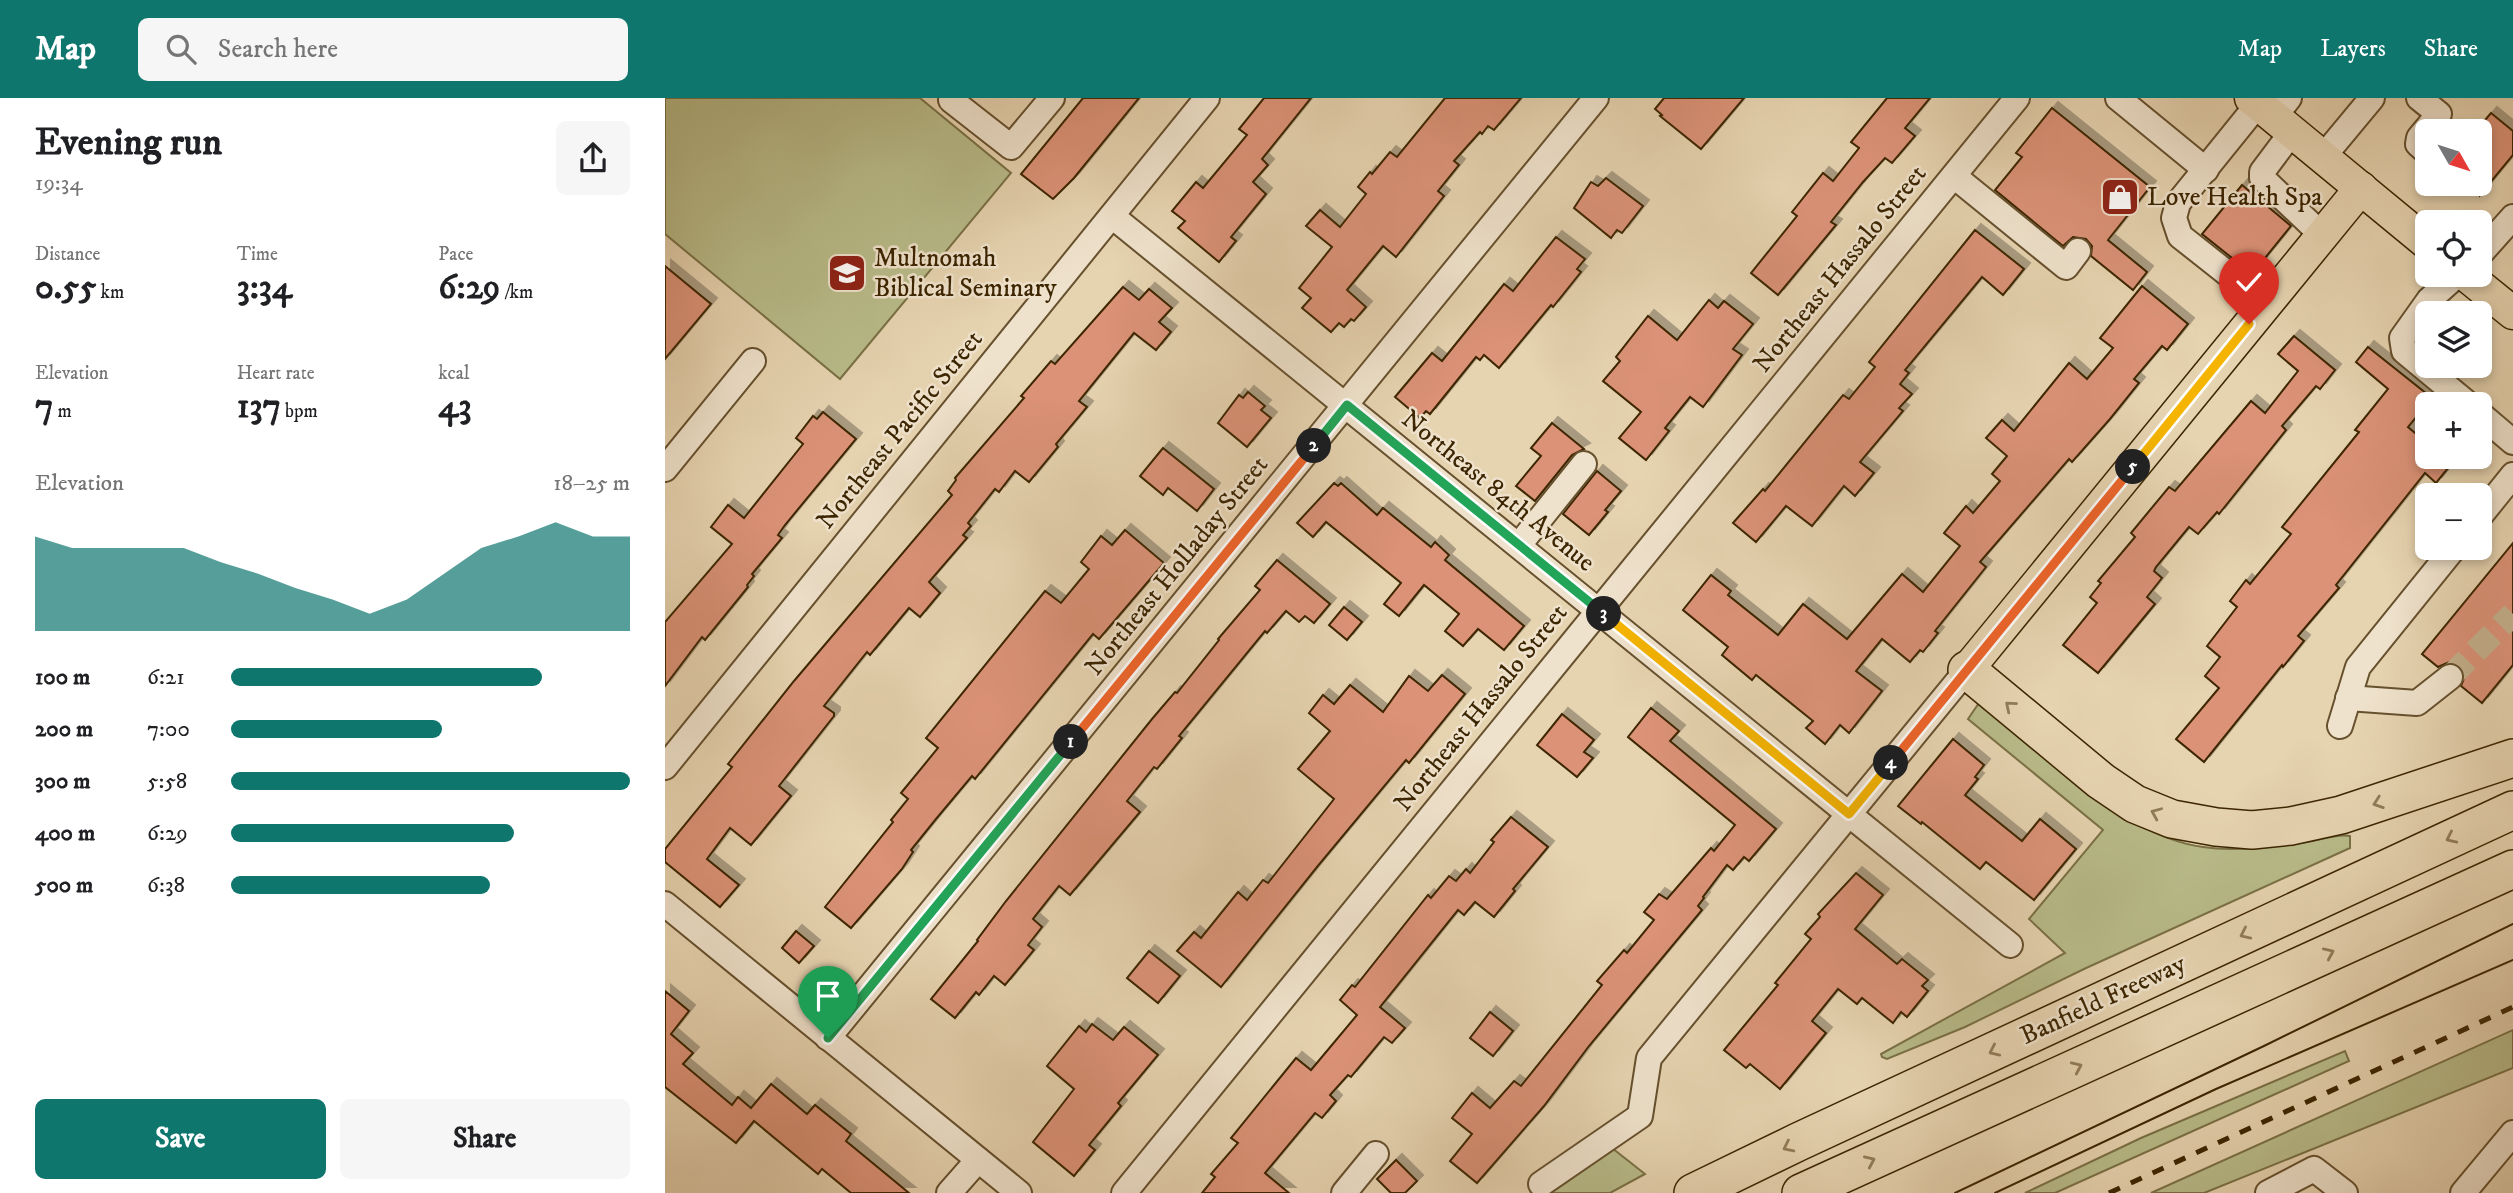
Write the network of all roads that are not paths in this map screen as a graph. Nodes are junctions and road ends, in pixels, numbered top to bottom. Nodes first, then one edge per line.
1 (953, 98) edge
2 (1052, 98) edge
3 (1207, 98) edge
4 (1597, 98) edge
5 (2017, 98) edge
6 (2118, 98) edge
7 (2372, 98) edge
8 (2419, 98) edge
9 (2273, 110) edge
10 (2435, 119) edge
11 (2323, 157) junction
12 (2206, 170) junction
13 (1954, 176) junction
14 (2361, 188) junction
15 (1112, 216) junction
16 (2513, 217) edge
17 (2415, 233) edge
18 (2322, 235) junction
19 (2492, 241) edge
20 (2078, 251) dead end
21 (2444, 287) edge
22 (2481, 287) edge
23 (2266, 304) junction
24 (2513, 313) edge
25 (753, 361) dead end
26 (2454, 392) edge
27 (1347, 405) junction
28 (2492, 424) edge
29 (2513, 442) edge
30 (1584, 464) dead end
31 (665, 469) edge
32 (2513, 475) edge
33 (2492, 501) edge
34 (1519, 545) junction
35 (2444, 560) edge
36 (1598, 610) junction
37 (1967, 670) junction
38 (2450, 677) tunnel mouth
39 (2349, 698) junction
40 (2340, 726) dead end
41 (2513, 758) edge
42 (665, 767) edge
43 (2513, 810) edge
44 (1849, 814) junction
45 (2513, 869) edge
46 (665, 904) edge
47 (2010, 945) dead end
48 (828, 1038) junction
49 (2513, 1133) edge
50 (1376, 1154) dead end
51 (978, 1160) junction
52 (1541, 1184) dead end
53 (1804, 1192) edge
54 (949, 1193) edge
55 (1019, 1193) edge
56 (1124, 1193) edge
57 (1344, 1193) edge
58 (1693, 1193) edge
59 (2268, 1193) edge
60 (2345, 1193) edge
61 (2463, 1193) edge

1 - 2 street
3 - 15 street, Northeast Pacific Street
4 - 27 street, Northeast Holladay Street
5 - 13 street, Northeast Hassalo Street
6 - 12 street
7 - 11 street
8 - 10 street
9 - 11 main road
9 - 12 street
9 - 18 street
11 - 14 main road
12 - 23 street
13 - 20 street
13 - 36 street, Northeast Hassalo Street
14 - 17 main road
14 - 18 main road
15 - 27 street, Northeast 84th Avenue
15 - 42 street, Northeast Pacific Street
16 - 19 street
18 - 23 main road
21 - 26 street
22 - 24 main road
23 - 37 main road
25 - 31 street
27 - 34 street, Northeast 84th Avenue
27 - 48 street, Northeast Holladay Street
28 - 29 street
30 - 34 street
32 - 33 street
34 - 36 street, Northeast 84th Avenue
35 - 39 street
36 - 44 street, Northeast 84th Avenue
36 - 56 street, Northeast Hassalo Street
41 -> 37 highway
37 - 44 street
38 - 39 street
39 - 40 street
43 -> 58 highway, Banfield Freeway
44 - 47 street, Northeast 84th Avenue
44 - 52 street
53 -> 45 highway, Banfield Freeway
46 - 48 street
48 - 51 street
49 - 61 street
50 - 57 street
51 - 54 street
51 - 55 street
59 - 60 street

